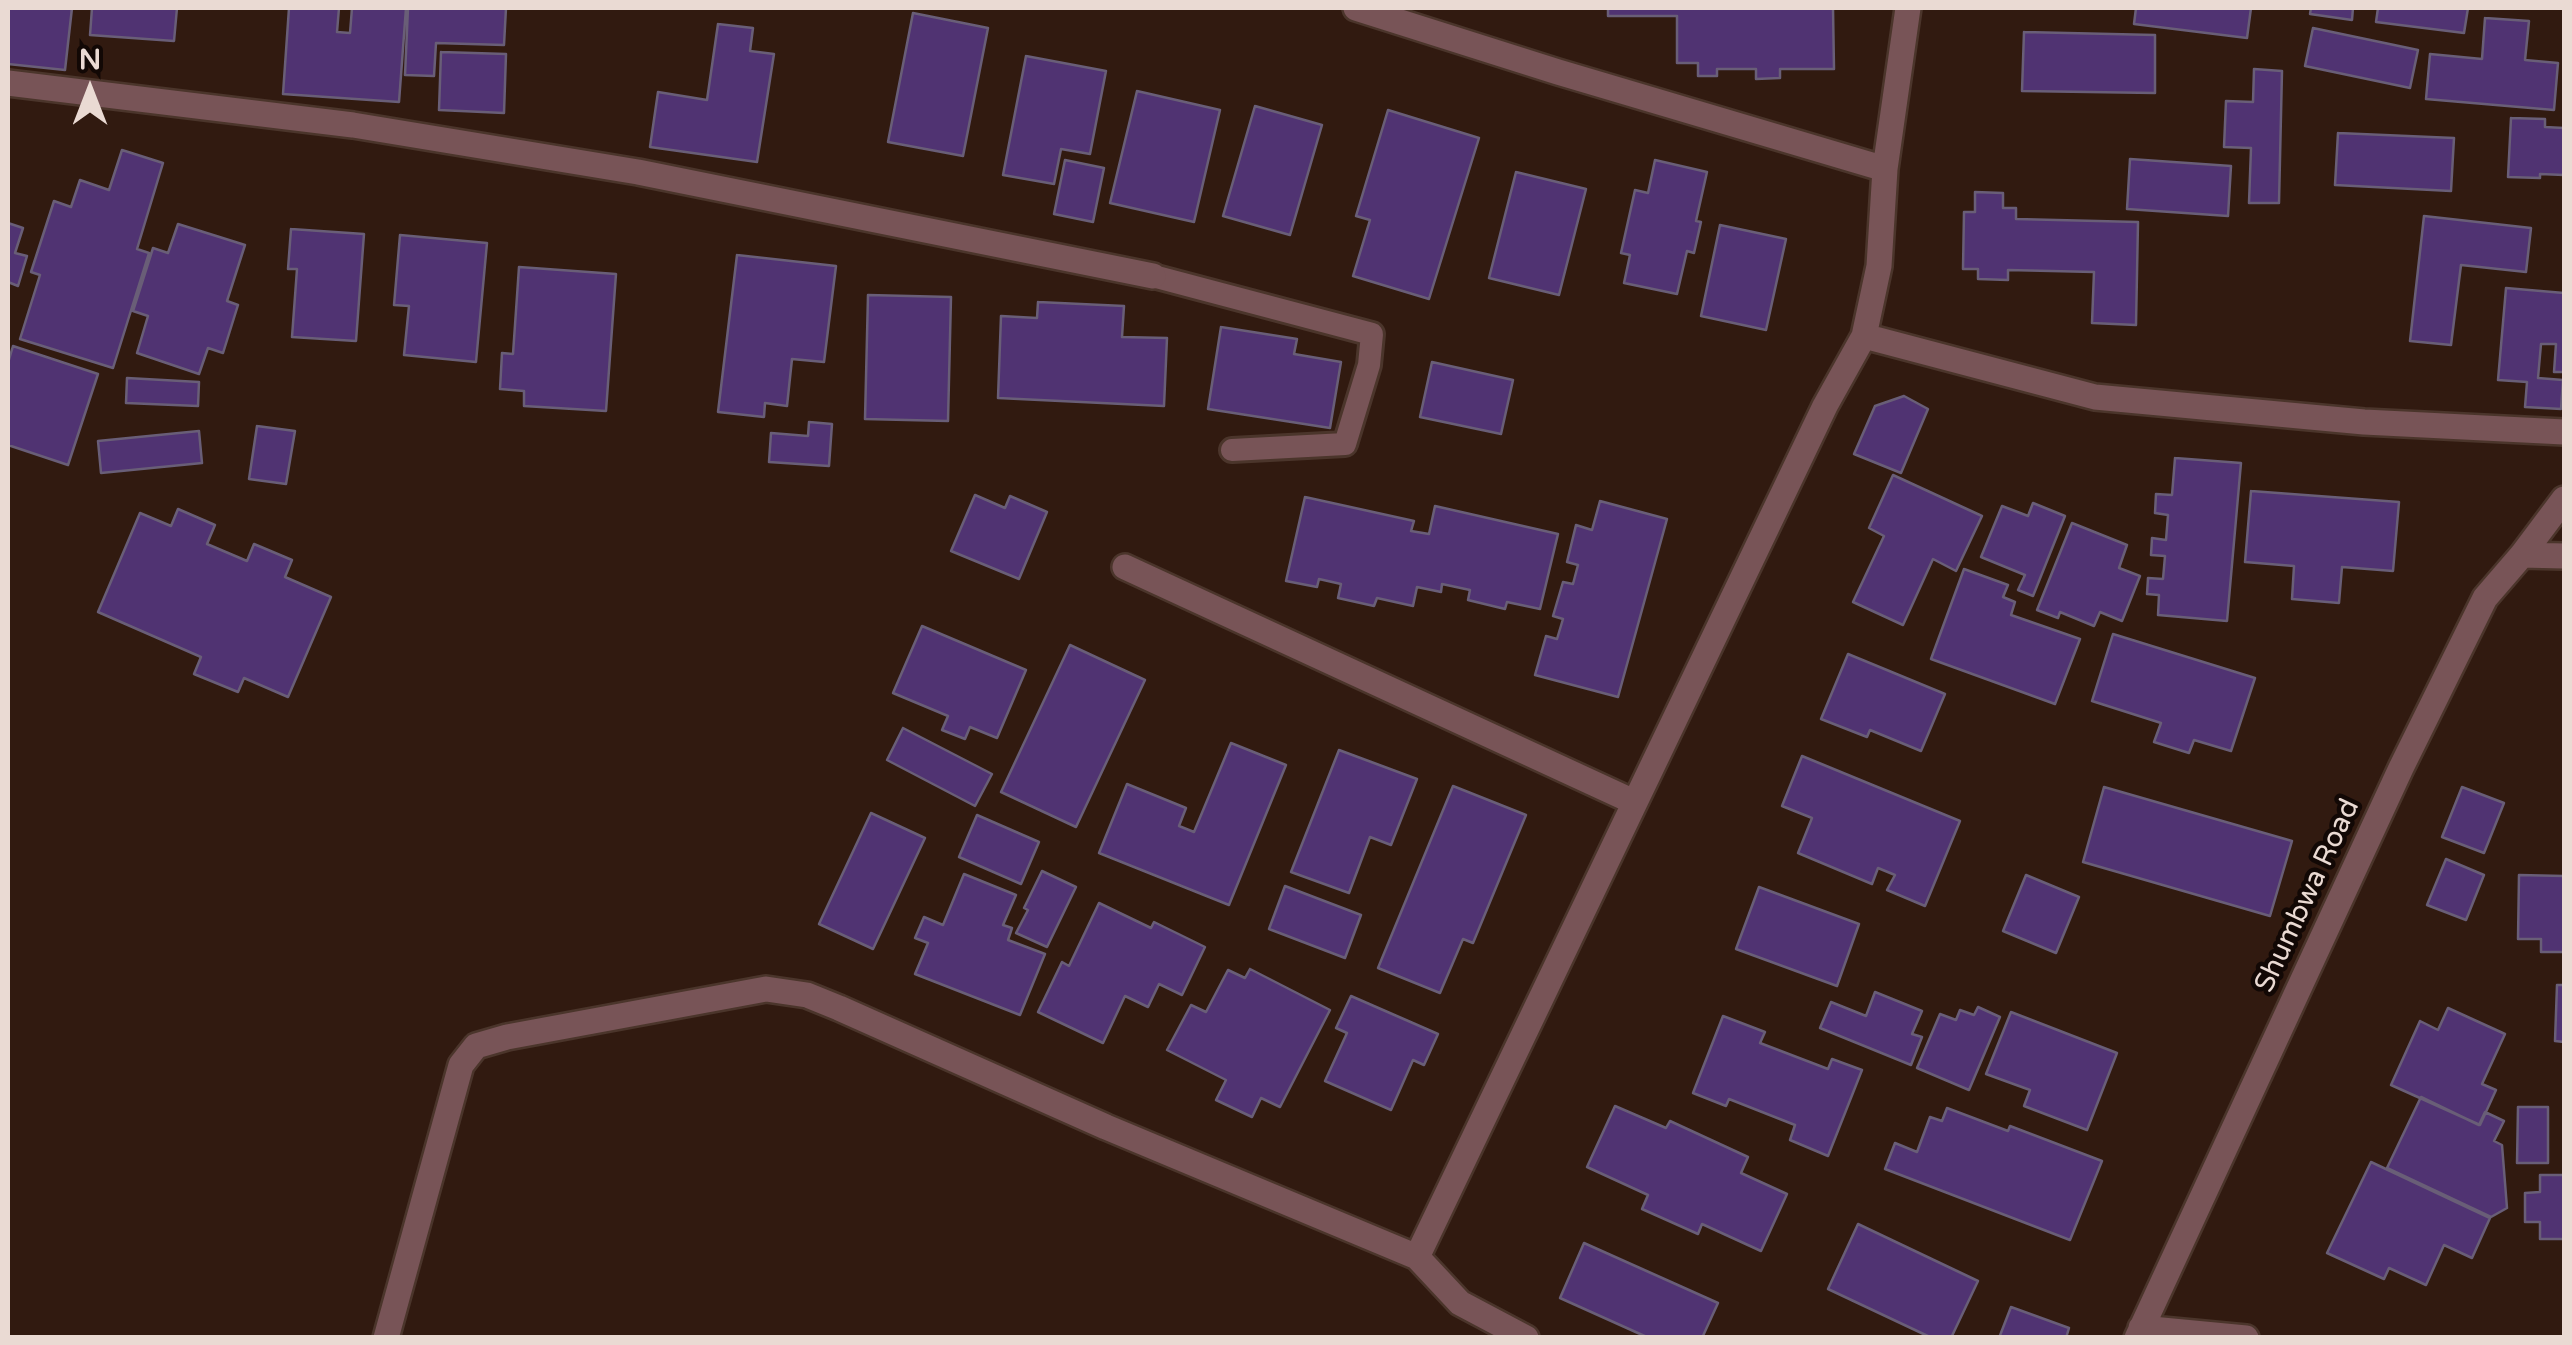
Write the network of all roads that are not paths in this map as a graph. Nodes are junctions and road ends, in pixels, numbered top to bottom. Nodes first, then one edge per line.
1 (1356, 8) edge
2 (1908, 8) edge
3 (8, 83) edge
4 (1885, 169) junction
5 (1152, 276) joint
6 (1864, 336) junction
7 (2564, 432) edge
8 (1232, 450) dead end
9 (2564, 499) edge
10 (2522, 555) junction
11 (2564, 556) edge
12 (1125, 567) dead end
13 (1634, 802) junction
14 (1417, 1257) junction
15 (2139, 1332) edge
16 (386, 1338) edge
17 (1526, 1338) edge
18 (2246, 1338) edge

1 - 4 street
2 - 4 street
3 - 5 street
4 - 6 street
5 - 8 lane
6 - 7 street
6 - 13 street
9 - 10 street, Shumbwa Road
10 - 11 street
10 - 15 street, Shumbwa Road
12 - 13 street
13 - 14 street
14 - 16 street
14 - 17 street
15 - 18 street

